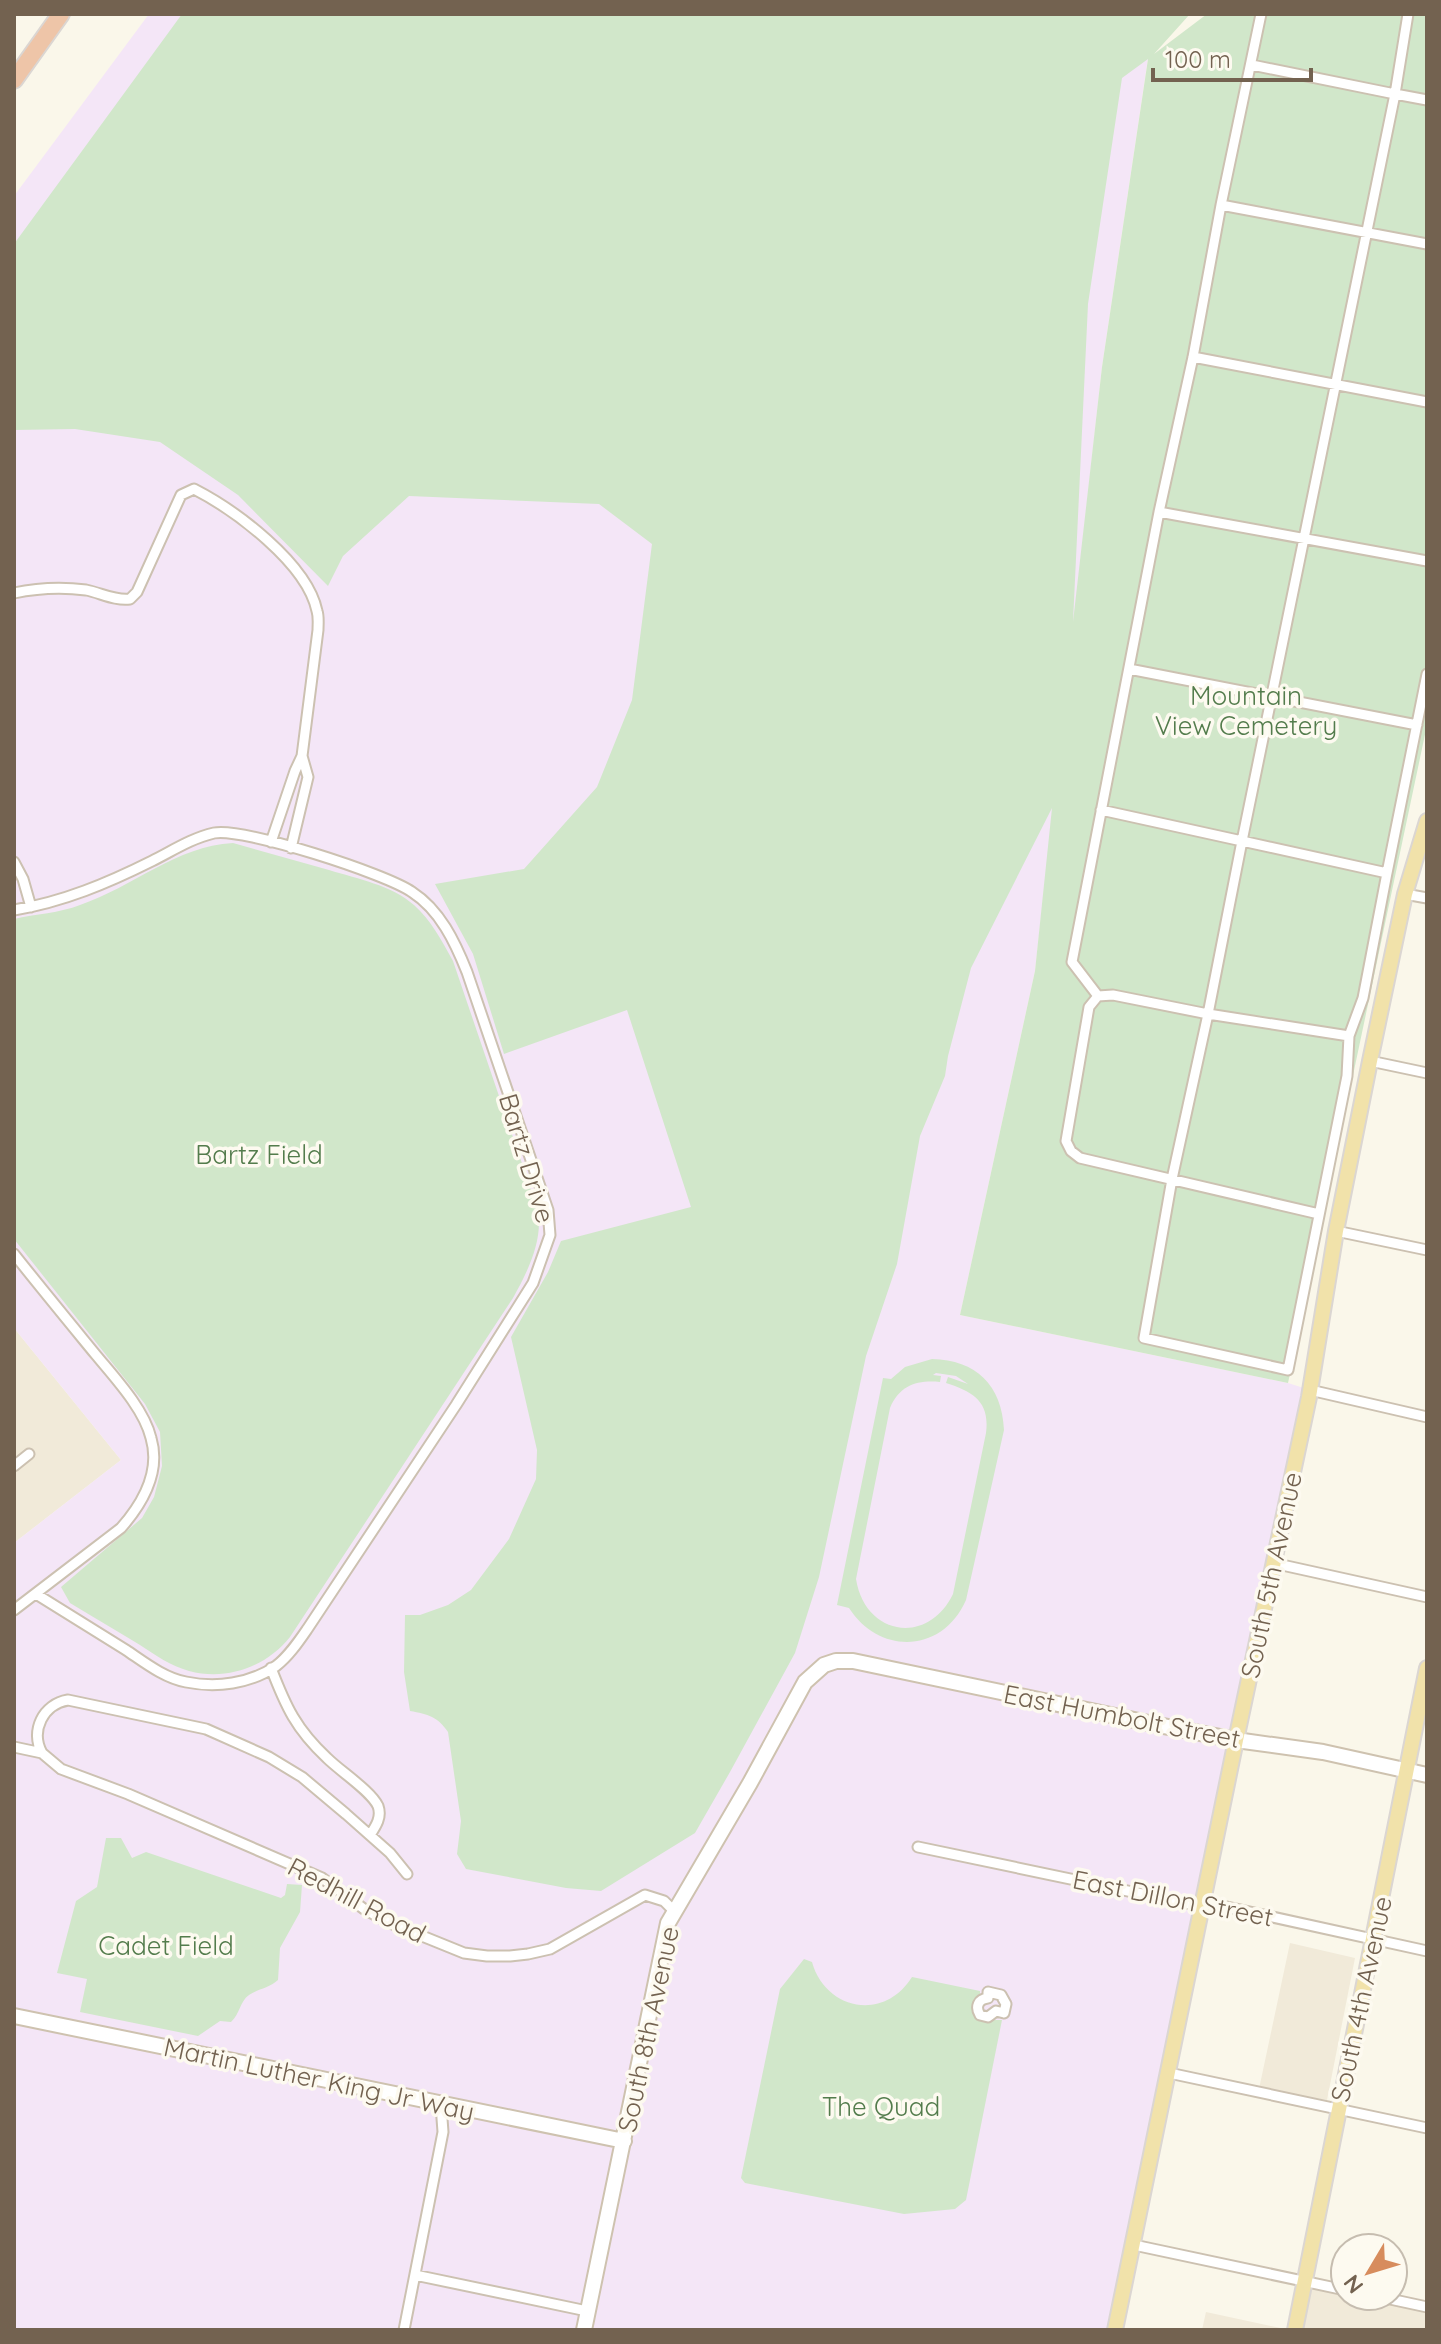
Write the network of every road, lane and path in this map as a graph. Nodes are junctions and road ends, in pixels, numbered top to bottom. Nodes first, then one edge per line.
1 (61, 14) edge
2 (1261, 14) edge
3 (1408, 14) edge
4 (1252, 65) junction
5 (14, 80) edge
6 (1395, 94) junction
7 (1427, 100) edge
8 (1221, 205) junction
9 (1367, 233) junction
10 (1427, 244) edge
11 (1193, 357) junction
12 (1334, 384) junction
13 (1427, 402) edge
14 (1159, 512) junction
15 (1303, 539) junction
16 (1427, 561) edge
17 (14, 593) edge
18 (1129, 669) junction
19 (1427, 674) edge
20 (1270, 697) junction
21 (1417, 725) junction
22 (302, 756) junction
23 (1101, 810) junction
24 (1427, 821) edge
25 (1242, 841) junction
26 (271, 842) junction
27 (291, 848) junction
28 (14, 862) edge
29 (1387, 873) junction
30 (1405, 894) junction
31 (1427, 898) edge
32 (31, 907) junction
33 (14, 910) edge
34 (1098, 996) junction
35 (1208, 1014) junction
36 (1349, 1036) junction
37 (1370, 1061) junction
38 (1427, 1073) edge
39 (1172, 1179) junction
40 (1319, 1214) junction
41 (1336, 1231) junction
42 (1427, 1250) edge
43 (14, 1254) edge
44 (1310, 1390) junction
45 (1427, 1417) edge
46 (29, 1454) dead end
47 (14, 1466) edge
48 (1273, 1563) junction
49 (36, 1594) junction
50 (1427, 1597) edge
51 (14, 1610) edge
52 (271, 1668) junction
53 (1427, 1668) edge
54 (818, 1669) joint
55 (1236, 1740) junction
56 (14, 1747) edge
57 (42, 1753) junction
58 (1407, 1770) junction
59 (1427, 1775) edge
60 (370, 1835) junction
61 (918, 1847) dead end
62 (407, 1874) dead end
63 (1204, 1902) junction
64 (674, 1911) junction
65 (1373, 1939) junction
66 (1427, 1951) edge
67 (14, 2016) edge
68 (1169, 2073) junction
69 (441, 2105) junction
70 (1338, 2109) junction
71 (1427, 2128) edge
72 (624, 2141) junction
73 (1134, 2245) junction
74 (415, 2275) junction
75 (1304, 2282) junction
76 (1329, 2287) edge
77 (587, 2311) junction
78 (404, 2330) edge
79 (584, 2330) edge
80 (1115, 2330) edge
81 (1295, 2330) edge

1 - 5 highway
2 - 4 street
3 - 6 street
4 - 6 street
4 - 8 street
6 - 7 street
6 - 9 street
8 - 9 street
8 - 11 street
9 - 10 street
9 - 12 street
11 - 12 street
11 - 14 street
12 - 13 street
12 - 15 street
14 - 15 street
14 - 18 street
15 - 16 street
15 - 20 street
17 - 22 street
18 - 20 street
18 - 23 street
19 - 21 street
20 - 21 street
20 - 25 street
21 - 29 street
22 - 26 street
22 - 27 street
23 - 25 street
23 - 34 street
24 - 30 main road, South 5th Avenue
25 - 29 street
25 - 35 street
26 - 27 street, Bartz Drive
26 - 32 street, Bartz Drive
27 - 52 street, Bartz Drive
28 - 32 street
29 - 36 street
30 - 31 street
30 - 37 main road, South 5th Avenue
32 - 33 street, Bartz Drive
34 - 35 street
34 - 39 street
35 - 36 street
35 - 39 street
36 - 40 street
37 - 38 street
37 - 41 main road, South 5th Avenue
39 - 40 street
39 - 40 street
41 - 42 street
41 - 44 main road, South 5th Avenue
43 - 49 street
44 - 45 street
44 - 48 main road, South 5th Avenue
46 - 47 street
48 - 50 street
48 - 55 main road, South 5th Avenue
49 - 51 street
49 - 52 street, Bartz Drive
52 - 60 street
53 - 58 main road, South 4th Avenue
54 - 55 street, East Humbolt Street
54 - 64 street, South 8th Avenue
55 - 58 street, East Humbolt Street
55 - 63 main road, South 5th Avenue
56 - 57 street, Redhill Road
57 - 60 street, Redhill Road
57 - 64 street, Redhill Road
58 - 59 street, East Humbolt Street
58 - 65 main road, South 4th Avenue
60 - 62 street, Redhill Road
61 - 63 street, East Dillon Street
63 - 65 street, East Dillon Street
63 - 68 main road, South 5th Avenue
64 - 72 street, South 8th Avenue
65 - 66 street, East Dillon Street
65 - 70 main road, South 4th Avenue
67 - 69 street, Martin Luther King Jr Way
68 - 70 street
68 - 73 main road, South 5th Avenue
69 - 72 street, Martin Luther King Jr Way
69 - 74 street
70 - 71 street
70 - 75 main road, South 4th Avenue
72 - 77 street, South 8th Avenue
73 - 75 street
73 - 80 main road, South 5th Avenue
74 - 77 street
74 - 78 street
75 - 76 street
75 - 81 main road, South 4th Avenue
77 - 79 street, South 8th Avenue

